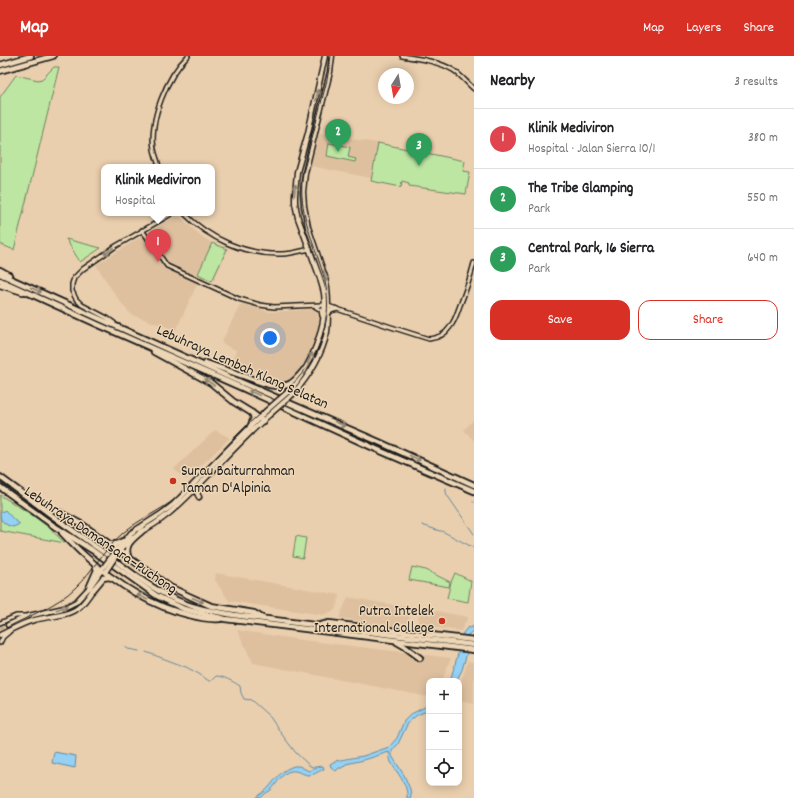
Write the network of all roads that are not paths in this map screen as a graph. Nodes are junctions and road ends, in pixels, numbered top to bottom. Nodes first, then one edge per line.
1 (31, 56) edge
2 (53, 56) edge
3 (188, 56) edge
4 (325, 56) edge
5 (332, 56) edge
6 (402, 56) edge
7 (0, 65) edge
8 (0, 71) edge
9 (474, 89) edge
10 (158, 164) edge
11 (168, 216) edge
12 (187, 216) edge
13 (142, 230) junction
14 (310, 249) junction
15 (474, 263) edge
16 (0, 270) edge
17 (0, 274) edge
18 (13, 279) junction
19 (0, 280) edge
20 (0, 285) edge
21 (30, 294) junction
22 (312, 306) junction
23 (326, 306) junction
24 (336, 309) junction
25 (328, 313) junction
26 (323, 319) junction
27 (99, 325) junction
28 (119, 327) junction
29 (189, 358) junction
30 (304, 370) junction
31 (252, 413) junction
32 (260, 420) junction
33 (250, 427) junction
34 (1, 477) edge
35 (474, 485) edge
36 (198, 486) junction
37 (0, 488) edge
38 (474, 491) edge
39 (188, 496) junction
40 (34, 502) junction
41 (162, 516) junction
42 (54, 526) junction
43 (142, 531) junction
44 (123, 541) junction
45 (109, 544) junction
46 (118, 551) junction
47 (129, 559) junction
48 (94, 564) junction
49 (104, 570) junction
50 (115, 580) junction
51 (91, 589) junction
52 (28, 616) junction
53 (225, 619) junction
54 (264, 619) junction
55 (1, 622) edge
56 (8, 626) tunnel mouth
57 (12, 630) junction
58 (0, 635) edge
59 (391, 639) junction
60 (0, 643) edge
61 (472, 645) edge
62 (420, 658) dead end

1 - 7 highway
2 - 8 highway
3 - 10 street
14 -> 4 main road
5 -> 23 main road
6 - 9 street
11 - 13 street
12 - 14 street
13 - 22 street
13 -> 28 street
14 - 23 main road
15 - 24 street
16 - 18 highway
17 - 18 highway, Lebuhraya Lembah Klang Selatan
18 -> 28 highway, Lebuhraya Lembah Klang Selatan
19 - 21 highway, Lebuhraya Lembah Klang Selatan
20 - 21 highway
21 - 27 highway, Lebuhraya Lembah Klang Selatan
22 - 23 street
22 - 26 street
23 - 24 street
23 - 25 main road
23 - 26 main road
24 - 25 main road
25 - 32 main road, bridge
30 -> 26 main road
31 -> 27 highway
38 -> 27 highway, Lebuhraya Lembah Klang Selatan
28 - 29 highway, Lebuhraya Lembah Klang Selatan
29 - 30 highway
29 -> 35 highway, Lebuhraya Lembah Klang Selatan
30 - 32 main road, bridge
31 - 32 highway
31 - 33 highway
32 - 33 main road
32 - 36 main road
33 - 41 main road
34 - 40 highway
36 - 39 main road
36 - 39 main road
37 - 42 highway, Lebuhraya Damansara–Puchong
39 - 41 main road
40 - 45 highway
40 - 54 highway, Lebuhraya Damansara–Puchong
41 - 43 main road
41 - 44 main road
42 - 48 highway
42 - 53 highway, Lebuhraya Damansara–Puchong
43 - 46 main road
43 - 47 highway
44 - 45 highway
44 - 46 main road
45 - 46 highway
46 - 47 highway
46 - 49 main road, bridge
47 -> 54 highway
48 - 49 highway
48 - 51 highway
49 - 50 highway
49 - 51 main road
50 - 51 highway
53 -> 50 highway
52 -> 51 main road
51 - 57 main road
52 - 55 street
52 - 56 main road
53 - 59 highway, Lebuhraya Damansara–Puchong
54 - 61 highway, Lebuhraya Damansara–Puchong
57 - 58 main road
57 - 60 street
59 - 61 highway, Lebuhraya Damansara–Puchong
59 - 62 highway

